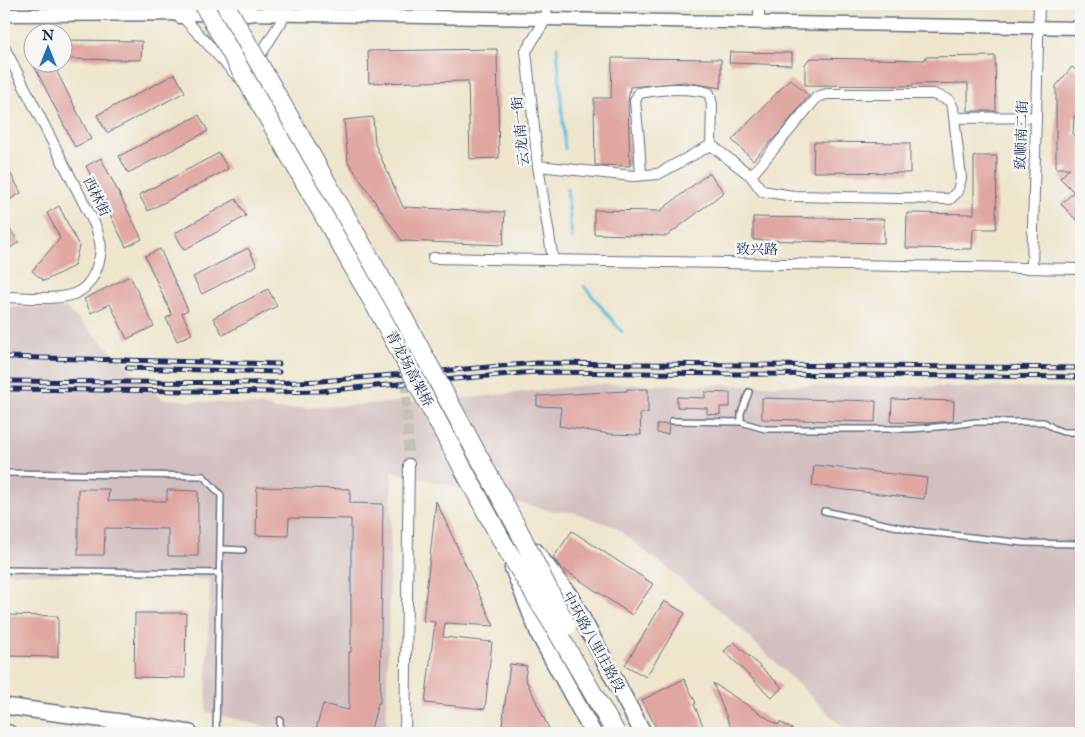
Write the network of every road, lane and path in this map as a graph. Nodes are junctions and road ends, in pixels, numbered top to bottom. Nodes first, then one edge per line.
1 (203, 4) edge
2 (225, 4) edge
3 (547, 4) edge
4 (759, 4) edge
5 (1039, 4) edge
6 (246, 9) edge
7 (323, 9) edge
8 (177, 10) edge
9 (286, 14) junction
10 (4, 15) edge
11 (546, 18) junction
12 (759, 23) junction
13 (1039, 26) junction
14 (1081, 28) edge
15 (4, 48) edge
16 (243, 82) junction
17 (1036, 117) junction
18 (954, 118) junction
19 (711, 145) junction
20 (538, 166) junction
21 (641, 175) junction
22 (751, 176) junction
23 (433, 258) dead end
24 (554, 260) junction
25 (1032, 268) junction
26 (1081, 269) edge
27 (4, 297) edge
28 (404, 341) dead end
29 (749, 392) dead end
30 (672, 421) dead end
31 (741, 422) junction
32 (1081, 432) edge
33 (409, 464) tunnel mouth
34 (4, 474) edge
35 (824, 511) dead end
36 (519, 531) junction
37 (503, 543) junction
38 (1081, 544) edge
39 (220, 549) junction
40 (243, 550) dead end
41 (4, 570) edge
42 (220, 573) junction
43 (4, 706) edge
44 (280, 720) dead end
45 (4, 733) edge
46 (9, 733) edge
47 (190, 733) edge
48 (216, 733) edge
49 (280, 733) edge
50 (405, 733) edge
51 (593, 733) edge
52 (616, 733) edge
53 (628, 733) edge
54 (643, 733) edge

1 - 37 highway, 青龙场高架桥, bridge
2 - 36 highway, 青龙场高架桥, bridge
3 - 11 street, 云龙南一街
4 - 12 street
5 - 13 street, 致顺南二街
6 - 8 street
6 - 9 street
7 - 9 street
7 - 11 street
8 - 10 street
8 - 16 street
9 - 16 street
11 - 12 street
11 - 20 street, 云龙南一街
12 - 13 street
13 - 14 street
13 - 17 street, 致顺南二街
15 - 27 street, 西林街
16 - 28 street
17 - 18 street
17 - 25 street, 致顺南二街
18 - 22 street
18 - 22 street
19 - 21 street
19 - 21 street
19 - 22 street
20 - 21 street
20 - 24 street, 云龙南一街
23 - 24 street, 致兴路
24 - 25 street, 致兴路
25 - 26 street, 致兴路
29 - 31 lane
30 - 31 lane
31 - 32 lane
33 - 50 street
34 - 39 lane
35 - 38 lane
36 - 53 highway, 青龙场高架桥, bridge
36 - 54 main road, 中环路八里庄路段, bridge
37 - 51 main road, bridge
37 - 52 highway, 青龙场高架桥, bridge
39 - 40 lane
39 - 42 lane
41 - 42 lane
42 - 48 lane
43 - 47 main road
44 - 49 lane
45 - 46 main road

